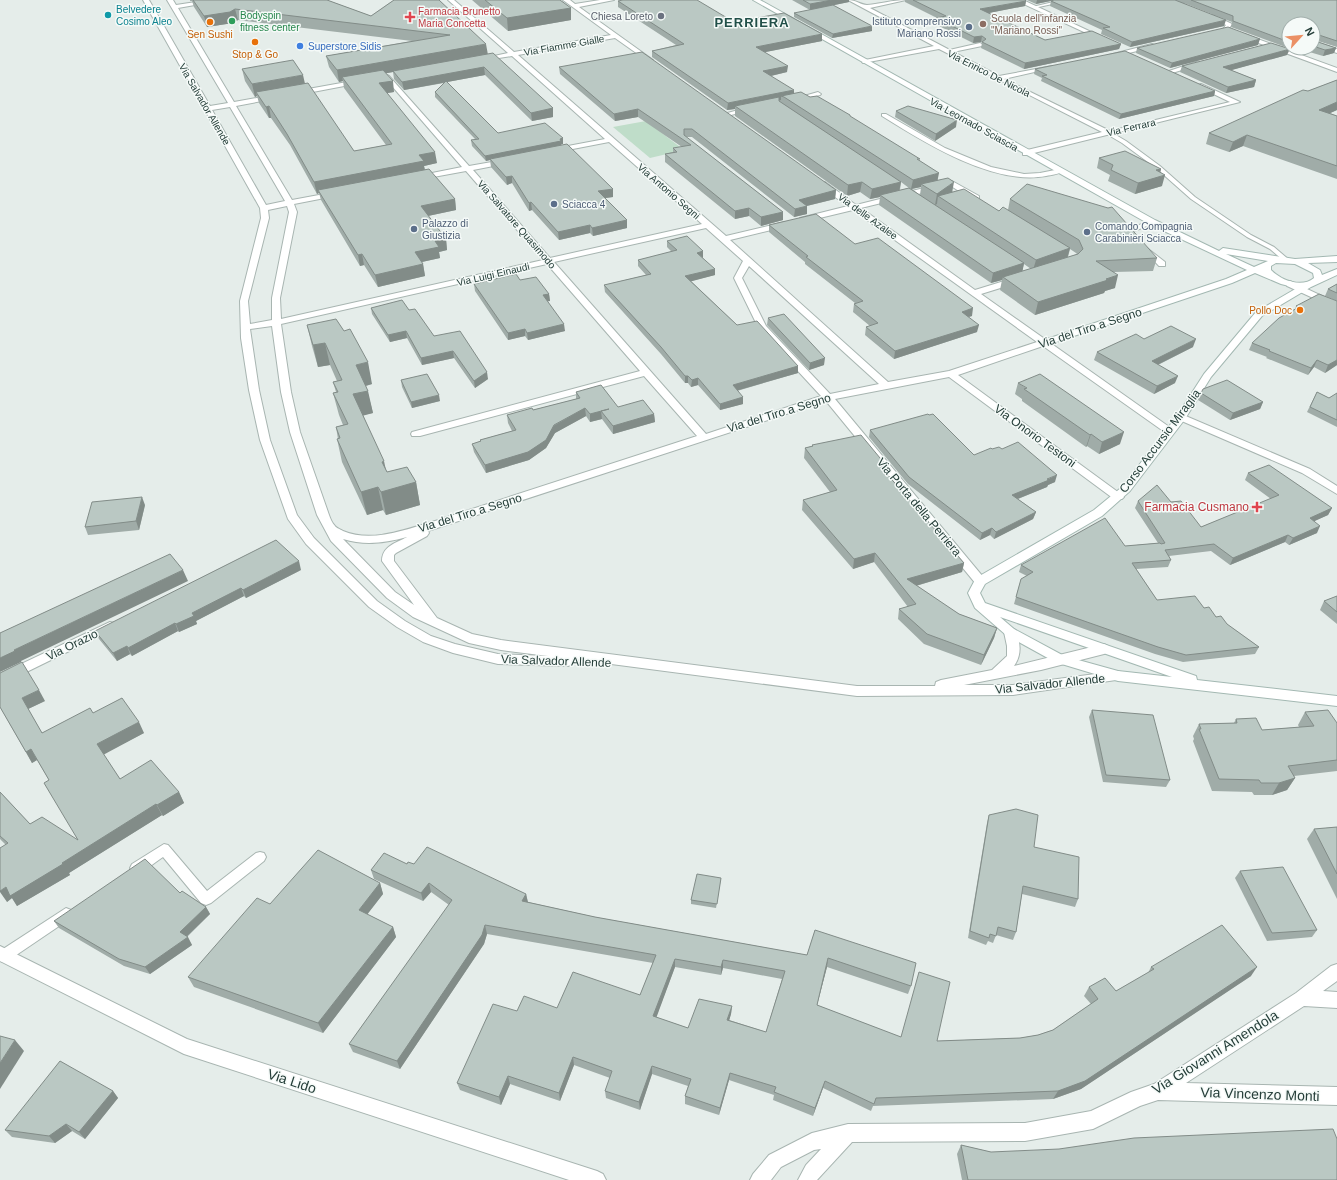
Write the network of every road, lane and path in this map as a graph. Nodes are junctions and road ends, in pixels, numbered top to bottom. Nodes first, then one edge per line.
1 (146, 0) edge
2 (220, 0) edge
3 (451, 0) edge
4 (566, 0) edge
5 (611, 0) edge
6 (756, 0) edge
7 (851, 0) edge
8 (902, 0) edge
9 (1018, 0) edge
10 (1069, 0) edge
11 (206, 1) edge
12 (172, 3) edge
13 (574, 6) junction
14 (864, 7) junction
15 (1034, 8) junction
16 (1206, 15) edge
17 (1226, 29) junction
18 (1218, 31) edge
19 (1233, 32) edge
20 (1240, 34) edge
21 (615, 36) junction
22 (1109, 42) edge
23 (1159, 44) edge
24 (980, 45) edge
25 (1116, 45) edge
26 (1269, 45) junction
27 (1321, 46) edge
28 (939, 47) junction
29 (1254, 49) edge
30 (948, 51) junction
31 (1337, 51) edge
32 (1127, 52) junction
33 (513, 54) junction
34 (1102, 57) edge
35 (1137, 58) edge
36 (477, 61) edge
37 (865, 62) junction
38 (1200, 64) edge
39 (658, 66) edge
40 (1058, 66) edge
41 (1337, 70) edge
42 (387, 77) edge
43 (998, 78) junction
44 (1182, 78) edge
45 (364, 81) edge
46 (1196, 84) edge
47 (293, 93) edge
48 (818, 94) dead end
49 (278, 96) edge
50 (782, 102) edge
51 (232, 104) junction
52 (754, 108) edge
53 (208, 109) junction
54 (884, 115) dead end
55 (736, 121) edge
56 (1107, 132) junction
57 (611, 140) junction
58 (551, 152) edge
59 (1026, 153) junction
60 (513, 159) edge
61 (468, 168) junction
62 (1060, 171) junction
63 (414, 179) edge
64 (817, 180) edge
65 (344, 192) edge
66 (290, 203) junction
67 (985, 204) edge
68 (855, 207) junction
69 (264, 208) junction
70 (1152, 222) junction
71 (708, 225) junction
72 (724, 240) junction
73 (1194, 244) junction
74 (1337, 259) edge
75 (747, 260) junction
76 (550, 261) junction
77 (1286, 261) junction
78 (1162, 264) dead end
79 (1267, 265) junction
80 (1254, 271) junction
81 (1337, 272) edge
82 (1025, 277) edge
83 (1276, 279) junction
84 (1319, 279) junction
85 (1229, 281) junction
86 (1304, 287) junction
87 (974, 293) junction
88 (1337, 306) edge
89 (278, 322) junction
90 (245, 327) junction
91 (1044, 343) junction
92 (647, 372) junction
93 (951, 374) junction
94 (886, 384) junction
95 (828, 397) junction
96 (1181, 417) junction
97 (1170, 431) junction
98 (416, 434) dead end
99 (703, 437) junction
100 (1337, 490) edge
101 (1122, 493) junction
102 (436, 525) junction
103 (330, 529) junction
104 (980, 581) junction
105 (979, 605) junction
106 (123, 620) edge
107 (436, 624) junction
108 (1010, 632) junction
109 (1104, 649) junction
110 (1060, 659) junction
111 (635, 664) junction
112 (996, 674) junction
113 (1118, 676) junction
114 (0, 680) edge
115 (1211, 686) junction
116 (910, 691) junction
117 (1337, 701) edge
118 (260, 857) dead end
119 (126, 874) edge
120 (74, 909) edge
121 (2, 954) edge
122 (1337, 971) edge
123 (1302, 998) junction
124 (1337, 1000) edge
125 (1158, 1091) junction
126 (1337, 1096) edge
127 (848, 1133) junction
128 (597, 1180) edge
129 (759, 1180) edge
130 (807, 1180) edge

1 - 53 street, Via Salvador Allende
2 - 11 street
3 - 33 street, Via Antonio Segni
4 - 13 street
5 - 13 street
6 - 37 street, Via Leornado Sciascia
7 - 14 street, Via Enrico De Nicola
8 - 14 street
9 - 15 street
10 - 15 lane
11 - 12 street
12 - 51 street, Via Salvador Allende
13 - 21 street
14 - 28 street, Via Enrico De Nicola
15 - 22 street
16 - 17 street
17 - 18 street
17 - 19 street
20 - 26 street
21 - 33 street, Via Fiamme Gialle
21 - 39 street
23 - 32 street
24 - 30 lane
25 - 32 street
26 - 29 street
26 - 41 street
27 - 31 lane
28 - 30 street, Via Enrico De Nicola
28 - 37 street
30 - 43 street, Via Enrico De Nicola
32 - 34 street
32 - 35 street
33 - 36 street, Via Fiamme Gialle
33 - 57 street, Via Antonio Segni
37 - 59 street, Via Leornado Sciascia
38 - 44 street
40 - 43 street
42 - 61 street, Via Salvatore Quasimodo
43 - 56 street, Via Enrico De Nicola
45 - 47 street
46 - 56 street, Via Ferrara
48 - 50 street
49 - 51 street
51 - 53 street
51 - 66 street, Via Salvador Allende
52 - 55 street
53 - 69 street, Via Salvador Allende
54 - 62 lane
56 - 59 street, Via Ferrara
56 - 77 lane
57 - 58 street
57 - 71 street, Via Antonio Segni
59 - 62 street, Via Leornado Sciascia
60 - 61 street
61 - 63 street
61 - 76 street, Via Salvatore Quasimodo
62 - 70 street, Via Leornado Sciascia
64 - 68 street, Via delle Azalee
65 - 66 street
66 - 69 street
66 - 89 street, Via Salvador Allende
67 - 68 street
68 - 72 street
68 - 87 street, Via delle Azalee
69 - 90 street, Via Salvador Allende
70 - 73 street, Via Leornado Sciascia
70 - 78 lane
71 - 72 street, Via Antonio Segni
71 - 76 street, Via Luigi Einaudi
72 - 75 street, Via Antonio Segni
73 - 77 street
73 - 80 street
74 - 77 street
75 - 94 street, Via Antonio Segni
75 - 95 street, Via Porta della Perriera
76 - 89 street, Via Luigi Einaudi
76 - 92 street, Via Salvatore Quasimodo
77 - 79 street
77 - 84 street
79 - 80 street
79 - 83 street
80 - 83 street
80 - 85 street
81 - 84 street, Corso Accursio Miraglia
82 - 87 street
83 - 85 street
83 - 86 street
84 - 86 street, Corso Accursio Miraglia
85 - 91 street, Via del Tiro a Segno
86 - 88 street
86 - 96 street, Corso Accursio Miraglia
87 - 91 street, Via delle Azalee
89 - 90 street
89 - 103 street, Via Salvador Allende
90 - 111 street, Via Salvador Allende
91 - 93 street, Via del Tiro a Segno
91 - 97 street, Via delle Azalee
92 - 98 street
92 - 99 street, Via Salvatore Quasimodo
93 - 94 street, Via del Tiro a Segno
93 - 101 street, Via Onorio Testoni
94 - 95 street, Via del Tiro a Segno
95 - 99 street, Via del Tiro a Segno
95 - 104 street, Via Porta della Perriera
96 - 97 street, Corso Accursio Miraglia
96 - 100 street
97 - 101 street, Corso Accursio Miraglia
99 - 102 street, Via del Tiro a Segno
101 - 104 street, Corso Accursio Miraglia
102 - 103 street, Via del Tiro a Segno
102 - 107 street
103 - 107 street, Via Salvador Allende
104 - 105 street
105 - 108 street
105 - 109 street
106 - 114 street, Via Orazio
107 - 111 street, Via Salvador Allende
108 - 110 street
108 - 112 street
109 - 110 street, Via Salvador Allende
109 - 115 street
110 - 112 street, Via Salvador Allende
110 - 113 street
111 - 116 street, Via Salvador Allende
112 - 116 street, Via Salvador Allende
113 - 115 street
113 - 116 street, Via Salvador Allende
115 - 117 street
118 - 119 lane
120 - 121 lane
121 - 128 street, Via Lido
122 - 123 street, Via Giovanni Amendola
123 - 124 street
123 - 125 street, Via Giovanni Amendola
125 - 126 street, Via Vincenzo Monti
125 - 127 street, Via Giovanni Amendola
127 - 129 street, Via Giovanni Amendola
127 - 130 street

